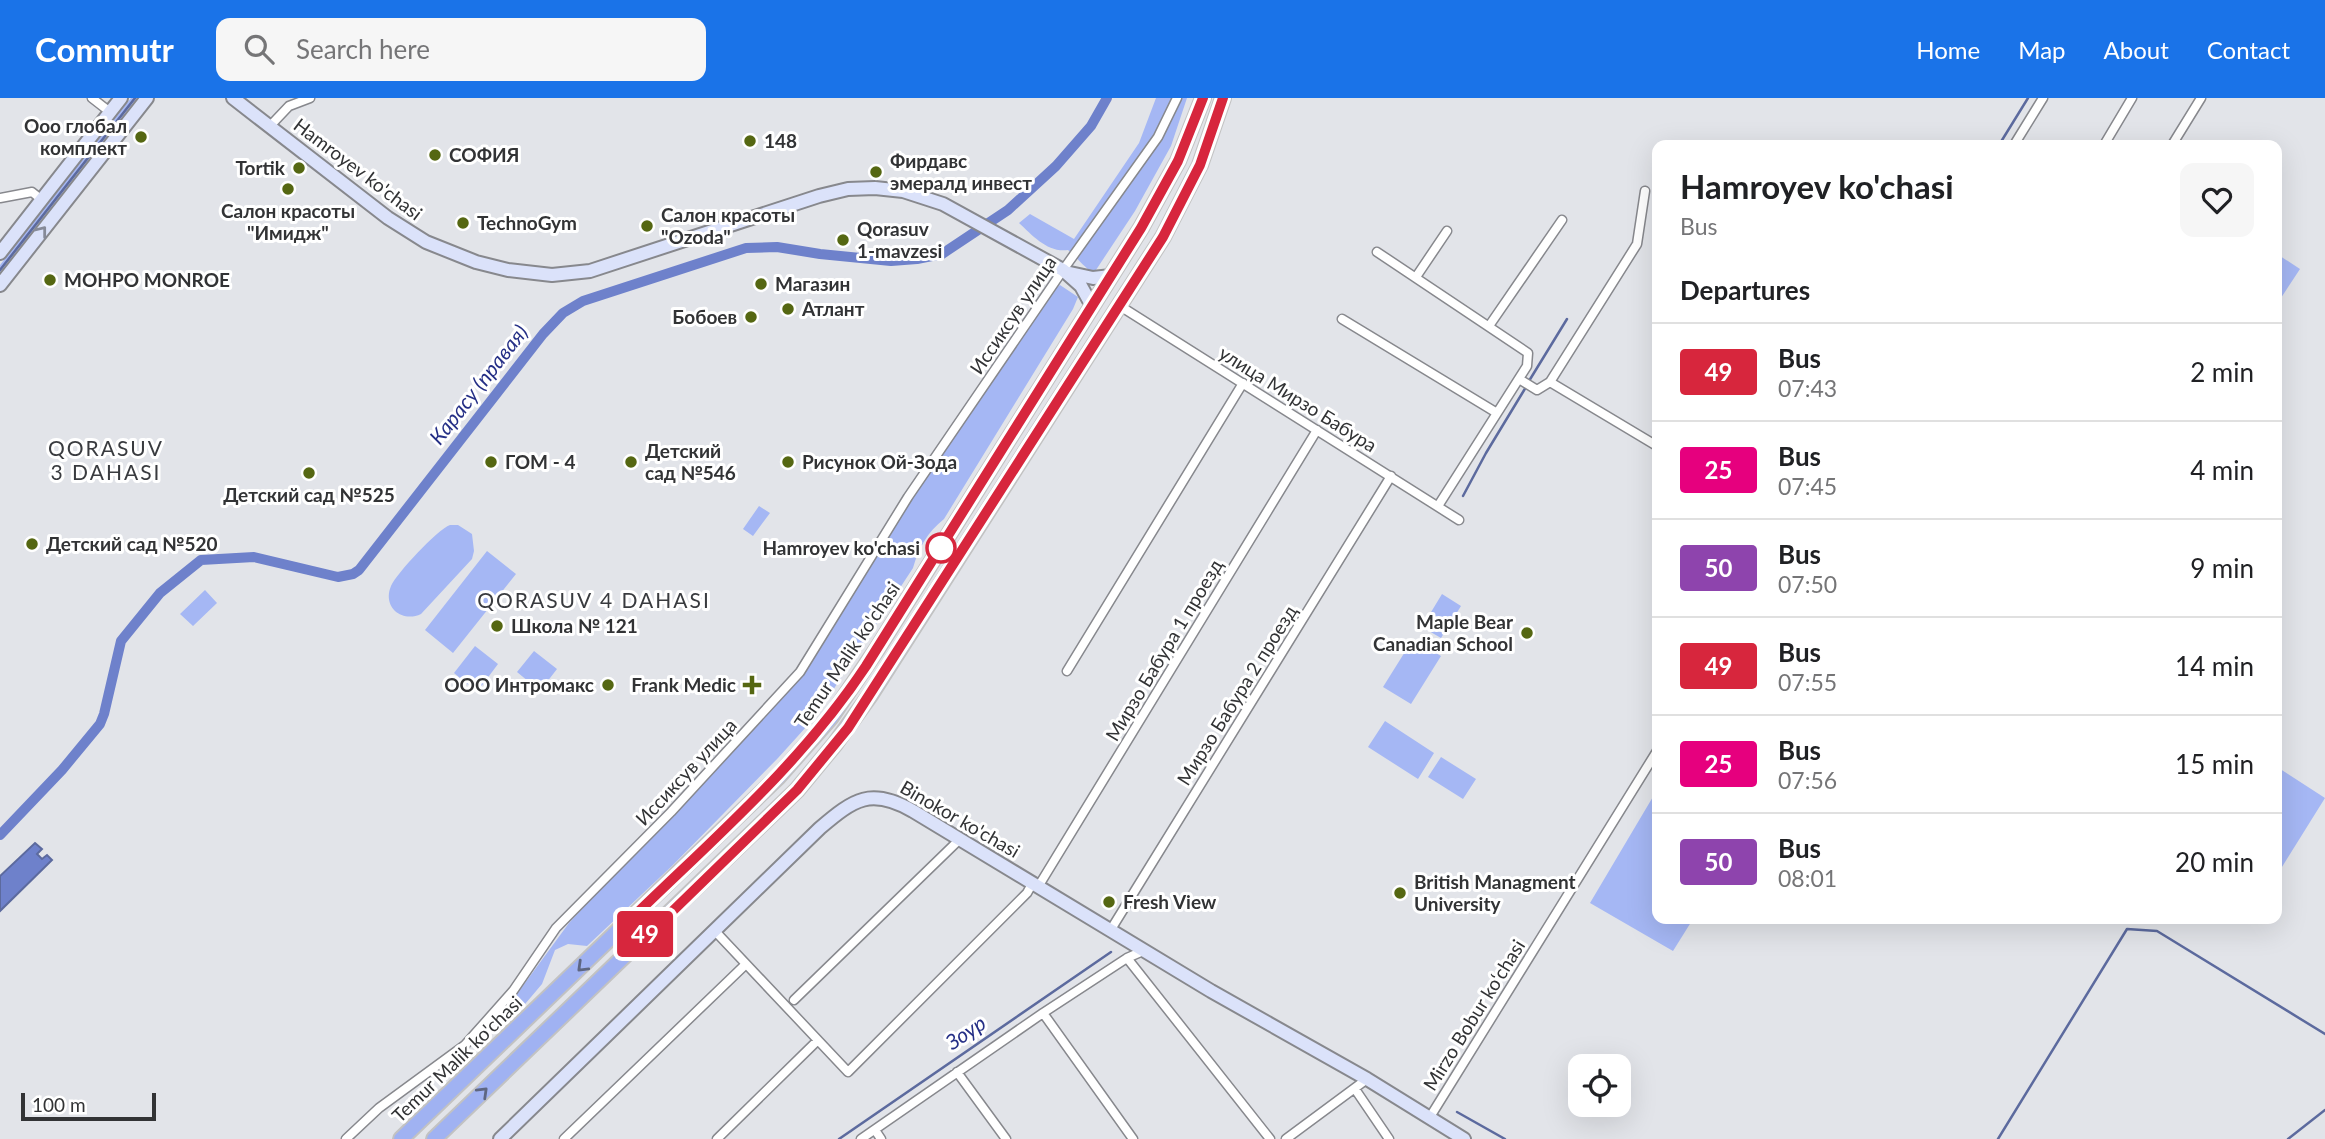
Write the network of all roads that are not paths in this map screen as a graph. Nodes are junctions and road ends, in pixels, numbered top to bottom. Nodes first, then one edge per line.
1 (92, 98) edge
2 (121, 98) edge
3 (146, 98) edge
4 (233, 98) edge
5 (310, 98) edge
6 (1177, 98) edge
7 (1203, 98) edge
8 (1225, 98) edge
9 (2043, 98) edge
10 (2132, 98) edge
11 (2201, 98) edge
12 (110, 112) junction
13 (270, 126) junction
14 (2017, 140) edge
15 (2107, 140) edge
16 (2175, 140) edge
17 (1645, 191) dead end
18 (0, 198) edge
19 (42, 200) junction
20 (1562, 220) dead end
21 (1447, 231) dead end
22 (1377, 252) dead end
23 (0, 253) edge
24 (1063, 270) junction
25 (1111, 276) junction
26 (1416, 277) junction
27 (0, 285) edge
28 (1093, 306) junction
29 (1120, 306) junction
30 (1342, 319) dead end
31 (1489, 326) junction
32 (1519, 379) junction
33 (1550, 382) junction
34 (1243, 383) junction
35 (1497, 413) junction
36 (1317, 430) junction
37 (1652, 443) edge
38 (1391, 477) junction
39 (1438, 506) junction
40 (1458, 520) dead end
41 (1067, 671) dead end
42 (1652, 759) edge
43 (960, 839) junction
44 (1035, 886) junction
45 (631, 919) junction
46 (714, 930) junction
47 (1110, 931) junction
48 (647, 936) junction
49 (1143, 951) junction
50 (1127, 958) junction
51 (746, 964) junction
52 (794, 1000) dead end
53 (1044, 1013) junction
54 (817, 1041) junction
55 (957, 1072) junction
56 (1367, 1079) junction
57 (1355, 1089) junction
58 (1430, 1117) junction
59 (875, 1130) junction
60 (346, 1139) edge
61 (401, 1139) edge
62 (434, 1139) edge
63 (499, 1139) edge
64 (564, 1139) edge
65 (717, 1139) edge
66 (861, 1139) edge
67 (881, 1139) edge
68 (1006, 1139) edge
69 (1133, 1139) edge
70 (1270, 1139) edge
71 (1286, 1139) edge
72 (1389, 1139) edge
73 (1464, 1139) edge

1 - 12 street
2 - 12 main road
27 -> 3 main road
4 - 13 main road, Hamroyev ko'chasi
5 - 13 street
6 - 24 street, Иссиксув улица
7 - 25 highway, Temur Malik ko'chasi
8 - 29 highway, Temur Malik ko'chasi
9 - 14 street
10 - 15 street
11 - 16 street
12 - 19 main road
13 - 24 main road, Hamroyev ko'chasi
17 - 33 street
18 - 19 street
19 - 23 main road
20 - 31 street
21 - 26 street
22 - 26 street
24 - 25 main road, Hamroyev ko'chasi
24 - 28 main road, Hamroyev ko'chasi
24 - 60 street, Иссиксув улица
25 - 28 highway, Temur Malik ko'chasi
26 - 31 street
28 - 45 highway, Temur Malik ko'chasi
29 - 34 street, улица Мирзо Бабура
29 - 48 highway, Temur Malik ko'chasi
30 - 35 street
31 - 32 street
32 - 33 street
32 - 35 street
33 - 37 street
34 - 36 street, улица Мирзо Бабура
34 - 41 street
35 - 39 street
36 - 38 street, улица Мирзо Бабура
36 - 44 street, Мирзо Бабура 1 проезд
38 - 39 street, улица Мирзо Бабура
38 - 47 street, Мирзо Бабура 2 проезд
39 - 40 street, улица Мирзо Бабура
42 - 58 street, Mirzo Bobur ko‘chasi
43 - 44 main road, Binokor ko'chasi
43 - 46 main road, Binokor ko'chasi
43 - 52 street
44 - 47 main road, Binokor ko'chasi
44 - 54 street, Мирзо Бабура 1 проезд
45 - 48 highway
45 -> 61 highway, Temur Malik ko'chasi
46 - 51 street
46 - 63 main road, Binokor ko'chasi
47 - 49 main road, Binokor ko'chasi
62 -> 48 highway, Temur Malik ko'chasi
49 - 50 street
49 - 56 main road, Binokor ko'chasi
50 - 53 street
50 - 70 street
51 - 54 street
51 - 64 street
53 - 55 street
53 - 69 street
54 - 65 street
55 - 59 street
55 - 68 street
56 - 57 street
56 - 58 main road, Binokor ko'chasi
57 - 71 street
57 - 72 street
58 - 73 main road, Binokor ko'chasi
59 - 66 street
59 - 67 street

